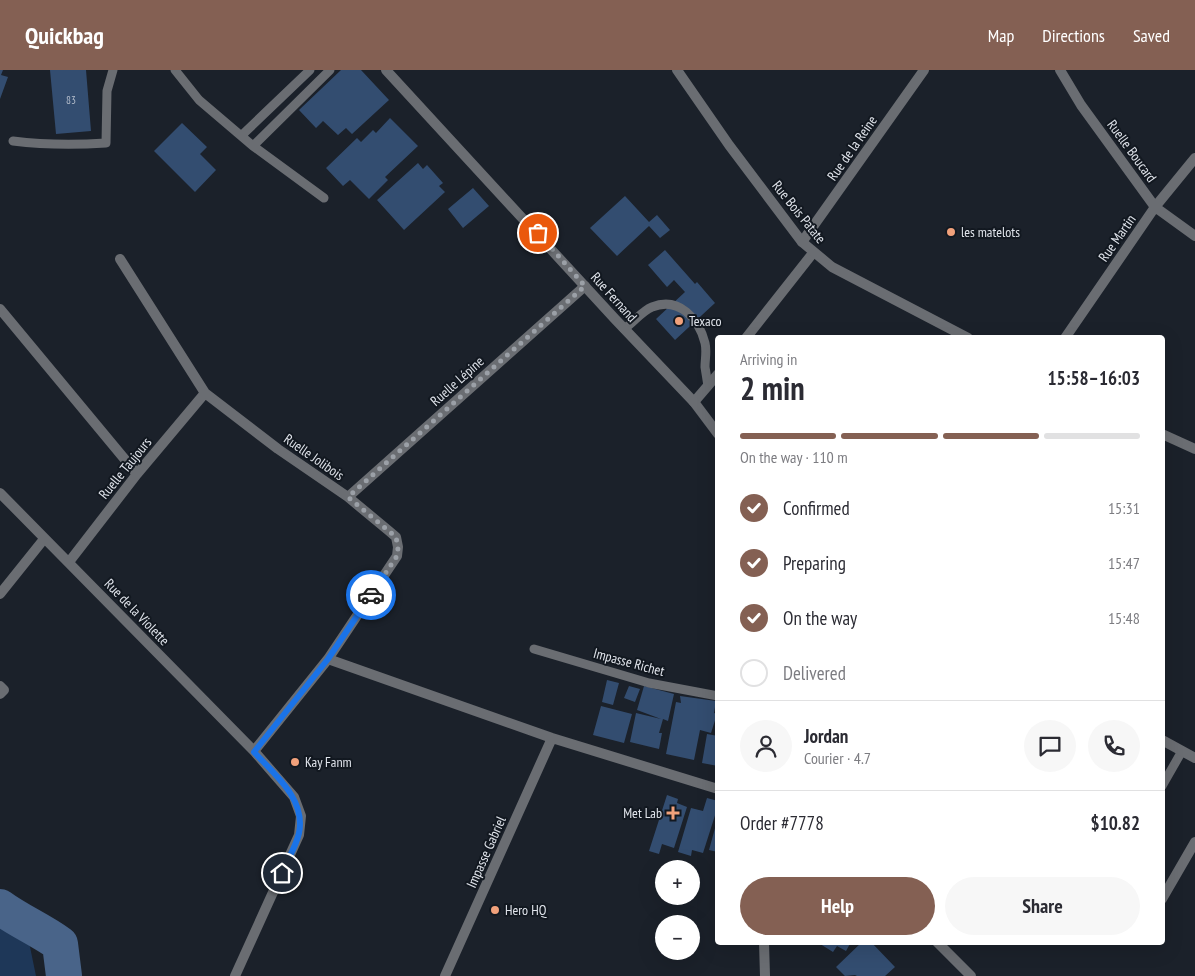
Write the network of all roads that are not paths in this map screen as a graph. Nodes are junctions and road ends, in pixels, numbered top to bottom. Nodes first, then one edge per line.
1 (113, 70) edge
2 (175, 70) edge
3 (310, 70) edge
4 (330, 70) edge
5 (386, 70) edge
6 (924, 70) edge
7 (1060, 70) edge
8 (681, 72) edge
9 (241, 136) junction
10 (13, 141) dead end
11 (253, 146) junction
12 (1195, 158) edge
13 (324, 198) dead end
14 (1155, 207) junction
15 (1195, 236) edge
16 (802, 242) junction
17 (813, 253) junction
18 (120, 259) dead end
19 (585, 286) junction
20 (0, 309) edge
21 (624, 329) junction
22 (748, 335) edge
23 (962, 335) edge
24 (1067, 335) edge
25 (715, 378) edge
26 (708, 386) junction
27 (205, 393) junction
28 (694, 402) junction
29 (715, 430) edge
30 (1165, 435) edge
31 (1195, 449) edge
32 (137, 474) junction
33 (0, 493) edge
34 (348, 497) junction
35 (44, 539) junction
36 (69, 562) junction
37 (0, 594) edge
38 (534, 650) dead end
39 (328, 659) junction
40 (0, 686) edge
41 (0, 694) edge
42 (715, 695) edge
43 (552, 738) junction
44 (1165, 742) edge
45 (1182, 751) junction
46 (254, 752) junction
47 (1195, 758) edge
48 (1165, 781) edge
49 (715, 788) edge
50 (1195, 842) edge
51 (1165, 894) edge
52 (764, 945) edge
53 (939, 945) edge
54 (235, 976) edge
55 (445, 976) edge
56 (765, 976) edge
57 (971, 976) edge

1 - 10 lane
2 - 9 lane
3 - 9 lane
4 - 11 lane
5 - 19 street, Rue Fernand
6 - 16 street, Rue de la Reine
7 - 14 street, Ruelle Boucard
8 - 16 street, Rue Bois Patate
9 - 11 lane
11 - 13 lane
12 - 14 street, Rue Martin
14 - 15 street, Ruelle Boucard
14 - 24 street, Rue Martin
16 - 17 street, Rue Bois Patate
17 - 22 street
17 - 23 street, Rue Bois Patate
18 - 27 street, Ruelle Jolibois
19 - 21 street, Rue Fernand
19 - 34 street, Ruelle Lépine
20 - 32 street
21 - 26 lane
21 - 28 street, Rue Fernand
25 - 26 street
26 - 28 street
27 - 32 street, Ruelle Taujours
27 - 34 street, Ruelle Jolibois
28 - 29 street, Rue Fernand
30 - 31 street
32 - 36 street, Ruelle Taujours
33 - 35 street, Rue de la Violette
34 - 39 street, Ruelle Jolibois
35 - 36 street, Rue de la Violette
35 - 37 street
36 - 46 street, Rue de la Violette
38 - 42 lane, Impasse Richet
39 - 43 street
39 - 46 street, Ruelle Jolibois
40 - 41 street
43 - 49 street
43 - 55 street, Impasse Gabriel
44 - 45 street
45 - 47 street
45 - 48 lane
46 - 54 street, Rue de la Violette
50 - 51 street
52 - 56 street
53 - 57 street

